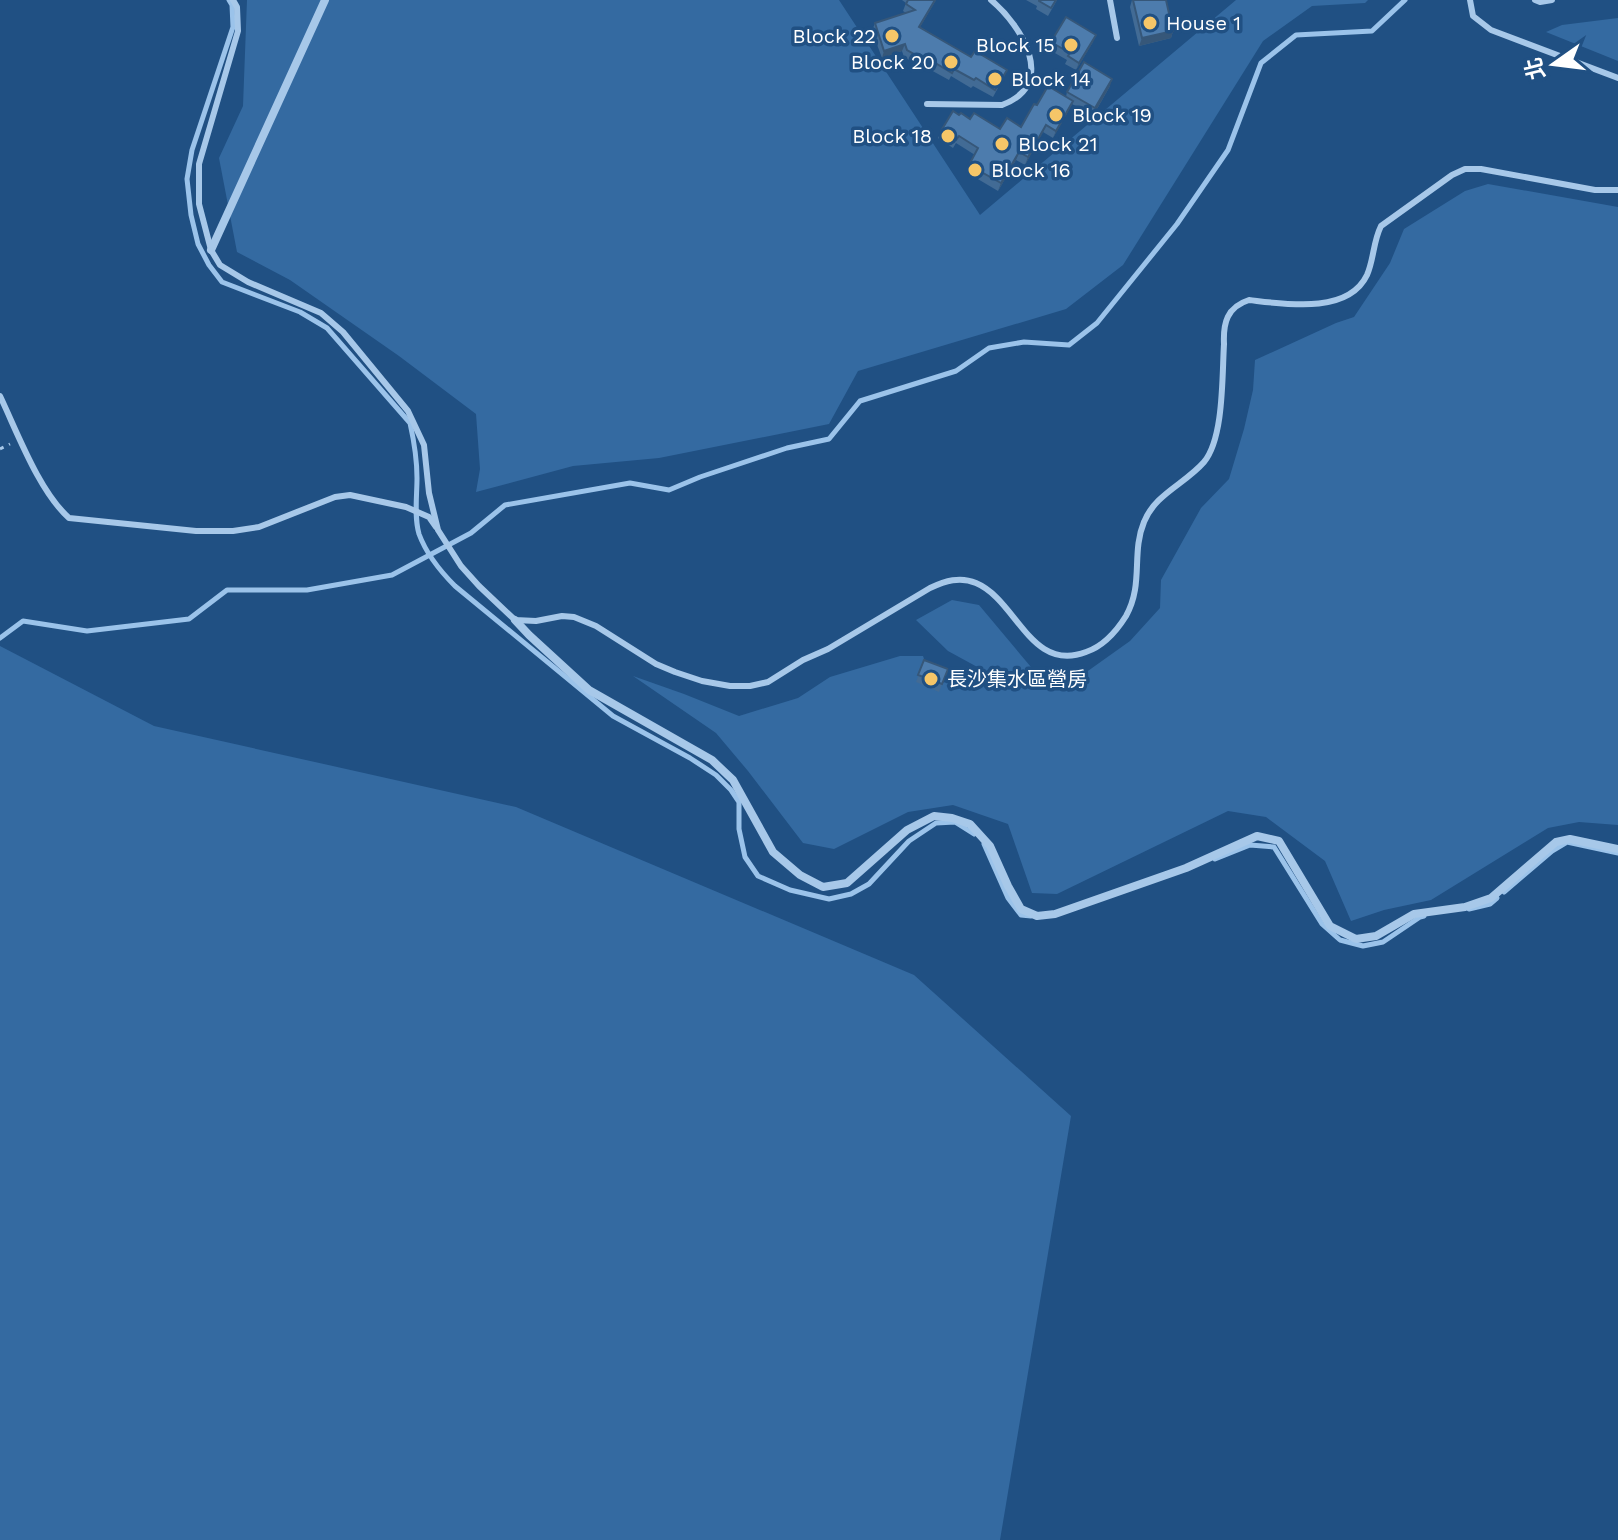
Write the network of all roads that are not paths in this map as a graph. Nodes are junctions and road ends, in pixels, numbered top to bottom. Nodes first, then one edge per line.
1 (233, 0) edge
2 (325, 0) edge
3 (991, 0) edge
4 (1110, 0) edge
5 (1470, 0) edge
6 (1535, 0) edge
7 (1552, 0) edge
8 (1117, 38) dead end
9 (1618, 78) edge
10 (927, 104) dead end
11 (1618, 190) edge
12 (211, 250) junction
13 (0, 396) edge
14 (440, 533) junction
15 (515, 620) junction
16 (1618, 849) edge

1 - 12 lane
2 - 12 street
3 - 10 lane
4 - 8 lane
5 - 9 lane
6 - 7 lane
11 - 15 lane
12 - 14 lane
13 - 14 lane
14 - 15 lane
15 - 16 street

